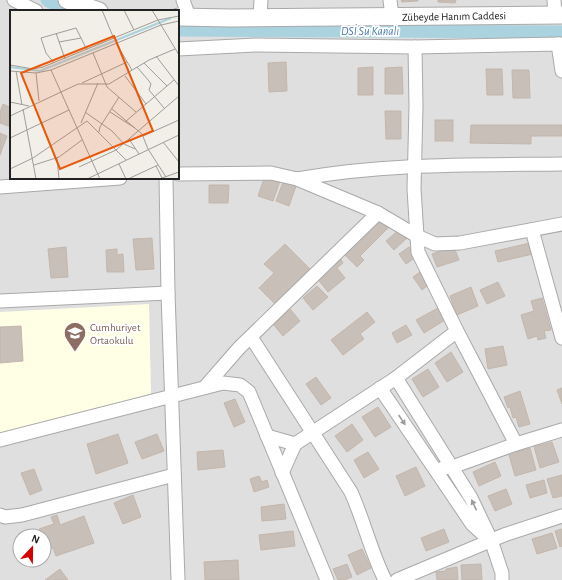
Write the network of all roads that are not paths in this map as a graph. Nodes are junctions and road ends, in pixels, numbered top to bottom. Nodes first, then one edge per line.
1 (14, 0) edge
2 (67, 0) edge
3 (183, 0) edge
4 (261, 0) edge
5 (390, 0) edge
6 (34, 10) edge
7 (96, 10) edge
8 (557, 10) edge
9 (183, 17) edge
10 (392, 17) junction
11 (260, 18) junction
12 (560, 44) edge
13 (415, 47) junction
14 (179, 49) edge
15 (562, 71) edge
16 (562, 164) edge
17 (415, 166) junction
18 (179, 174) edge
19 (92, 179) edge
20 (166, 179) edge
21 (297, 179) junction
22 (37, 181) edge
23 (0, 187) edge
24 (378, 213) junction
25 (562, 224) edge
26 (532, 230) junction
27 (417, 236) junction
28 (168, 293) junction
29 (0, 301) edge
30 (457, 331) junction
31 (251, 337) junction
32 (562, 338) edge
33 (396, 378) junction
34 (205, 387) junction
35 (380, 388) junction
36 (172, 397) junction
37 (562, 430) edge
38 (314, 433) junction
39 (267, 436) junction
40 (0, 440) edge
41 (295, 444) junction
42 (516, 444) junction
43 (452, 467) junction
44 (436, 470) junction
45 (282, 473) junction
46 (174, 475) junction
47 (562, 516) edge
48 (2, 520) edge
49 (491, 540) junction
50 (422, 575) edge
51 (178, 580) edge
52 (327, 580) edge
53 (385, 580) edge
54 (397, 580) edge
55 (502, 580) edge

1 - 6 street
2 - 7 street
3 - 9 street
4 - 11 street
5 - 10 street
8 - 10 street, Zübeyde Hanım Caddesi
9 - 11 street, Zübeyde Hanım Caddesi
10 - 11 street, Zübeyde Hanım Caddesi
12 - 13 street
12 - 15 street
13 - 14 street
13 - 17 street
16 - 17 street
17 - 21 street
17 - 27 street
18 - 21 street
19 - 22 street
20 - 28 street
21 - 24 street
22 - 23 street
24 - 27 street
24 - 31 street
25 - 26 street
26 - 27 street
26 - 32 street
27 - 30 street
28 - 29 street
28 - 36 street
30 - 33 street
30 - 42 street
31 - 34 street
31 - 38 street
33 - 35 street
33 - 43 street
34 - 36 street
34 - 39 street
35 - 38 street
35 -> 44 street
36 - 40 street
36 - 46 street
37 - 42 street
38 - 41 street
38 - 53 street
39 - 41 street
39 - 45 street
41 - 45 street
42 - 43 street
43 - 44 street
49 -> 43 street
44 - 49 street
45 - 52 street
46 - 48 street
46 - 51 street
47 - 49 street
49 - 50 street
49 - 55 street
50 - 54 street

